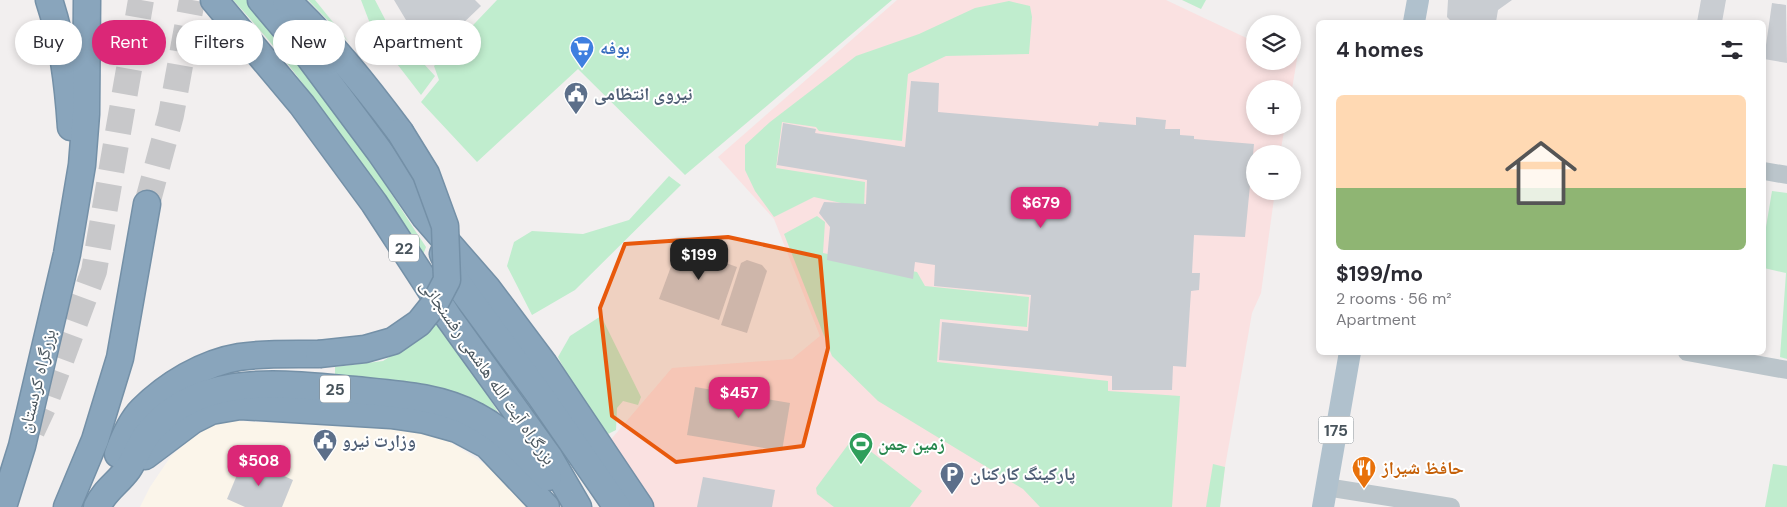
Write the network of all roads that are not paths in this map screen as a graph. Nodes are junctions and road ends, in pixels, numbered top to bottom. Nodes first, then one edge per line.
1 (49, 0) edge
2 (87, 0) edge
3 (214, 0) edge
4 (261, 0) edge
5 (286, 0) edge
6 (1418, 0) edge
7 (1414, 20) edge
8 (1766, 171) edge
9 (1787, 175) edge
10 (147, 204) tunnel mouth
11 (425, 217) junction
12 (67, 254) junction
13 (1349, 355) edge
14 (1704, 355) edge
15 (1787, 370) edge
16 (127, 470) junction
17 (1324, 497) edge
18 (99, 502) edge
19 (577, 506) edge
20 (3, 507) edge
21 (67, 507) edge
22 (546, 507) edge
23 (617, 507) edge
24 (640, 507) edge
25 (1450, 507) edge

1 - 12 highway
2 - 12 highway
3 - 19 highway, بزرگراه آیت الله هاشمی رفسنجانی / 22
4 - 11 highway, بزرگراه آیت الله هاشمی رفسنجانی / 22
5 - 18 highway, bridge
6 - 7 main road
8 - 9 street
10 - 21 highway
11 - 23 highway, بزرگراه آیت الله هاشمی رفسنجانی / 22
11 - 24 highway, بزرگراه آیت الله هاشمی رفسنجانی / 22
12 - 20 highway, بزرگراه کردستان
13 - 17 main road, 175
14 - 15 street
16 - 18 highway, 25
16 - 19 highway, 25
16 - 22 highway
17 - 25 street

